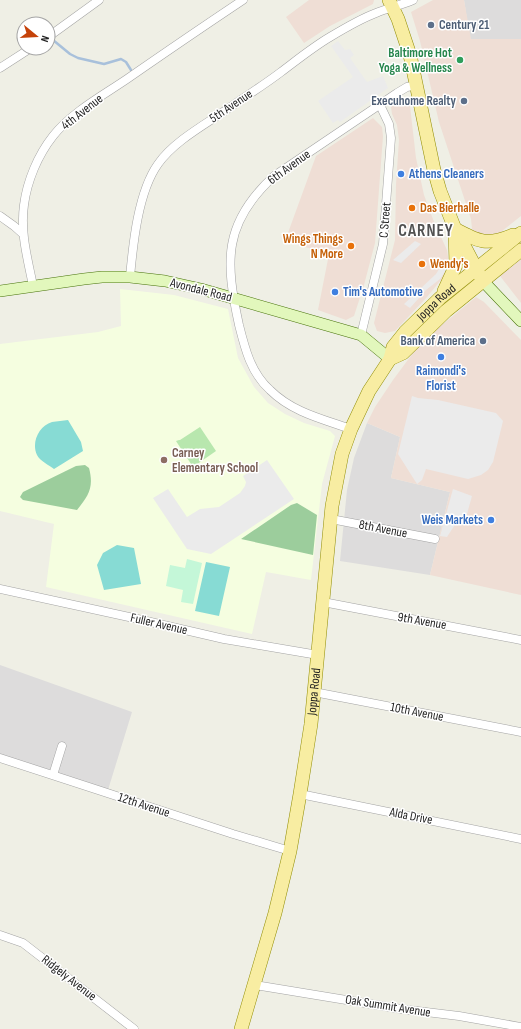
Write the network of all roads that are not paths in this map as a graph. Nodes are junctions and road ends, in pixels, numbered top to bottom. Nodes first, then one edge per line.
1 (99, 0) edge
2 (243, 0) edge
3 (413, 0) edge
4 (391, 3) edge
5 (56, 31) edge
6 (19, 56) edge
7 (0, 68) edge
8 (417, 85) junction
9 (380, 104) junction
10 (0, 216) edge
11 (456, 229) junction
12 (521, 232) edge
13 (23, 234) junction
14 (521, 250) edge
15 (476, 269) junction
16 (130, 277) junction
17 (483, 281) junction
18 (33, 286) junction
19 (0, 291) edge
20 (233, 298) junction
21 (440, 298) junction
22 (521, 321) edge
23 (361, 334) junction
24 (390, 359) junction
25 (351, 429) junction
26 (331, 519) junction
27 (435, 539) dead end
28 (0, 589) edge
29 (323, 602) junction
30 (521, 640) edge
31 (318, 655) junction
32 (314, 692) junction
33 (521, 732) edge
34 (62, 746) dead end
35 (0, 758) edge
36 (53, 775) junction
37 (300, 794) junction
38 (521, 839) edge
39 (290, 851) junction
40 (0, 935) edge
41 (255, 985) junction
42 (521, 1027) edge
43 (134, 1029) edge
44 (242, 1029) edge

1 - 5 street
2 - 13 street, 4th Avenue
3 - 4 street, 5th Avenue
4 - 8 main road
4 - 16 street, 5th Avenue
6 - 7 street
8 - 9 street, 6th Avenue
8 - 11 main road
9 - 20 street, 6th Avenue
9 - 23 street, C Street
10 - 13 street
11 - 12 main road
11 - 15 main road
11 - 21 main road
12 - 15 main road, Joppa Road
13 - 18 street, 4th Avenue
14 - 17 main road, Joppa Road
15 - 17 main road
15 - 21 main road, Joppa Road
16 - 18 street, Avondale Road
16 - 20 street, Avondale Road
17 - 22 street
17 - 24 main road, Joppa Road
18 - 19 street, Avondale Road
20 - 23 street, Avondale Road
20 - 25 street, 6th Avenue
21 - 24 main road, Joppa Road
23 - 24 street, Avondale Road
24 - 25 main road, Joppa Road
25 - 26 main road, Joppa Road
26 - 27 street, 8th Avenue
26 - 29 main road, Joppa Road
28 - 31 street, Fuller Avenue
29 - 30 street, 9th Avenue
29 - 31 main road, Joppa Road
31 - 32 main road, Joppa Road
32 - 33 street, 10th Avenue
32 - 37 main road, Joppa Road
34 - 36 street
35 - 36 street, 12th Avenue
36 - 39 street, 12th Avenue
37 - 38 street, Alda Drive
37 - 39 main road, Joppa Road
39 - 41 main road, Joppa Road
40 - 43 street, Ridgely Avenue
41 - 42 street, Oak Summit Avenue
41 - 44 main road, Joppa Road

